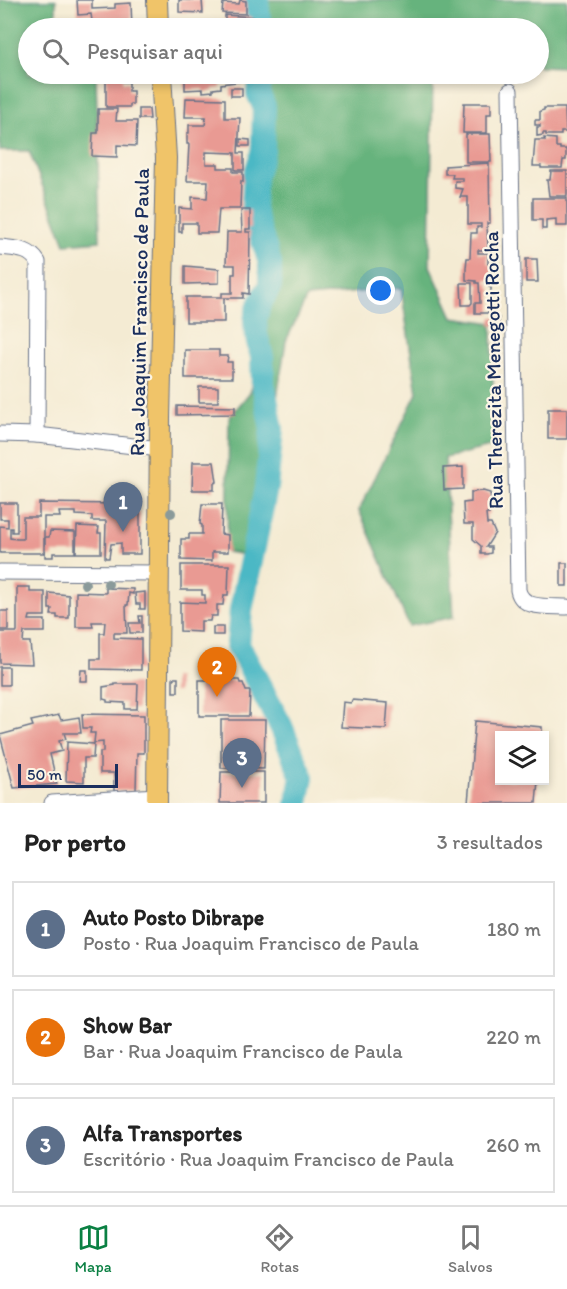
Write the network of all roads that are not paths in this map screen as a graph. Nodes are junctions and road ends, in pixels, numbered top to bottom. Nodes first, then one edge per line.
1 (157, 0) edge
2 (158, 18) edge
3 (162, 84) edge
4 (510, 91) dead end
5 (0, 247) edge
6 (0, 434) edge
7 (37, 435) junction
8 (160, 449) junction
9 (0, 573) edge
10 (158, 573) junction
11 (567, 607) edge
12 (157, 799) edge
13 (52, 803) edge

1 - 2 main road
3 - 8 main road, Rua Joaquim Francisco de Paula
4 - 11 street, Rua Therezita Menegotti Rocha
5 - 7 street
6 - 7 street
7 - 8 street
8 - 10 main road, Rua Joaquim Francisco de Paula
9 - 10 street
10 - 12 main road, Rua Joaquim Francisco de Paula
12 - 13 street

